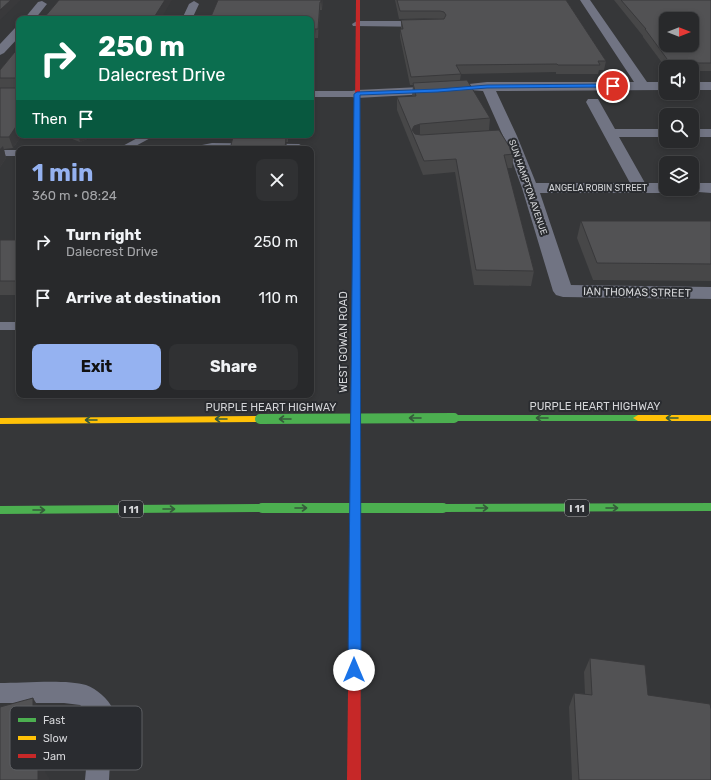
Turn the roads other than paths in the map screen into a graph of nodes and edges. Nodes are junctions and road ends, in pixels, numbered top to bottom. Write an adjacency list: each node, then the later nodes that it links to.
1 (358, 0): 7 (main road, WEST GOWAN ROAD)
2 (585, 0): 12 (street)
3 (42, 4): 5 (street)
4 (194, 4): 6 (street)
5 (32, 16)
6 (188, 16)
7 (357, 24): 8 (street); 17 (main road, WEST GOWAN ROAD)
8 (439, 24)
9 (16, 33): 10 (street)
10 (0, 51)
11 (487, 86): 12 (street); 17 (street); 27 (street, SUN HAMPTON AVENUE)
12 (644, 86): 13 (street)
13 (659, 86)
14 (699, 86): 15 (street)
15 (711, 86)
16 (314, 94): 17 (lane)
17 (357, 94): 44 (main road, WEST GOWAN ROAD)
18 (593, 102): 19 (street)
19 (610, 133): 20 (street); 28 (street)
20 (659, 133)
21 (699, 133): 22 (street)
22 (711, 133)
23 (144, 138): 24 (lane)
24 (128, 146)
25 (0, 153): 26 (lane)
26 (16, 153)
27 (530, 188): 28 (street, ANGELA ROBIN STREET); 32 (street, SUN HAMPTON AVENUE)
28 (640, 188): 29 (street, ANGELA ROBIN STREET)
29 (659, 188)
30 (699, 188): 31 (street)
31 (711, 188)
32 (563, 291): 33 (street, IAN THOMAS STREET)
33 (711, 293)
34 (0, 326): 35 (lane)
35 (16, 326)
36 (711, 418): 37 (main road, PURPLE HEART HIGHWAY, one-way to 37, bridge)
37 (0, 421)
38 (711, 507): 39 (main road, I 11, one-way to 38, bridge)
39 (0, 510)
40 (0, 693): 41 (lane)
41 (98, 706)
42 (98, 770): 43 (lane)
43 (97, 780)
44 (354, 780)

